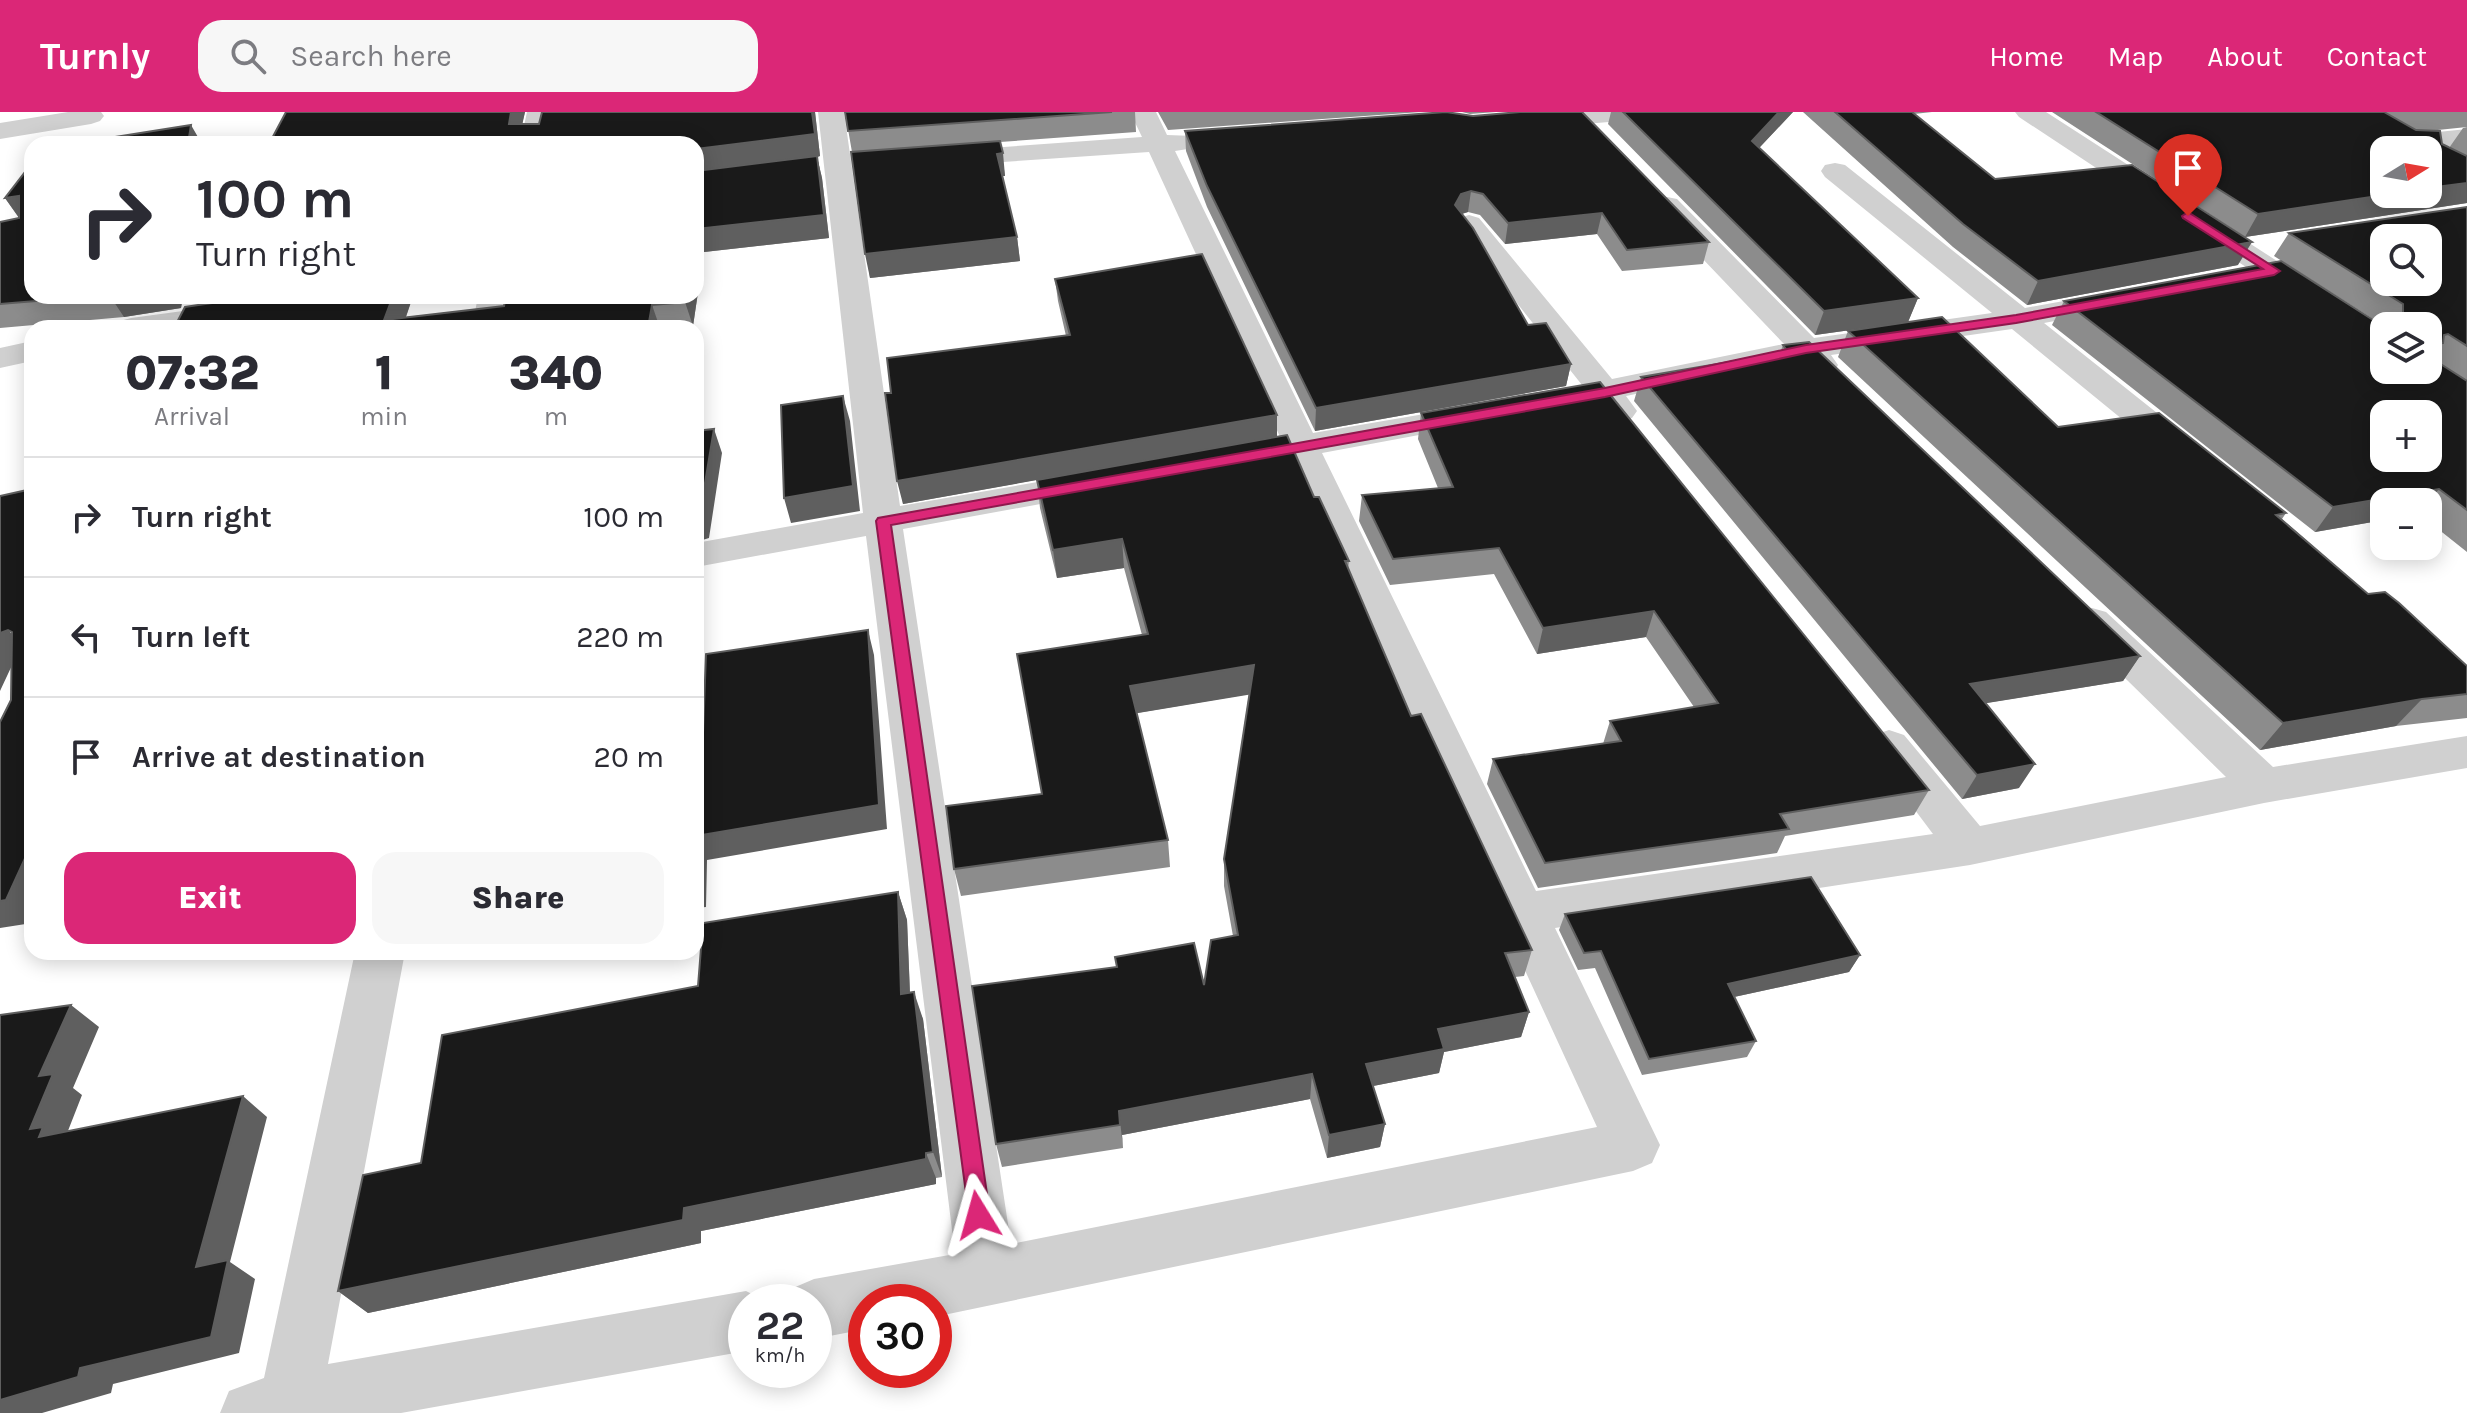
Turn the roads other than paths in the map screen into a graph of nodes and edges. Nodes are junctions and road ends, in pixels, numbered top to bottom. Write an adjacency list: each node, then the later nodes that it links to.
1 (540, 112): 11 (street)
2 (831, 112): 38 (street)
3 (1632, 112): 5 (street)
4 (2028, 112): 27 (street)
5 (1580, 114): 7 (street); 16 (street)
6 (91, 116): 10 (street)
7 (1498, 123)
8 (2382, 127): 12 (street)
9 (1150, 128): 14 (street); 17 (street); 34 (street)
10 (0, 131)
11 (535, 136)
12 (2398, 136)
13 (2467, 137): 15 (street)
14 (1205, 140)
15 (2442, 143)
16 (1614, 150)
17 (914, 160)
18 (2442, 161): 19 (street)
19 (2454, 168)
20 (1835, 171): 25 (street)
21 (1646, 183): 28 (street)
22 (1469, 224): 32 (street)
23 (2153, 293): 25 (street)
24 (267, 309): 26 (street)
25 (2016, 319): 28 (street); 36 (street)
26 (188, 320)
27 (2370, 332)
28 (1806, 349): 31 (street); 32 (street)
29 (24, 353): 30 (street)
30 (0, 358)
31 (1840, 382)
32 (1605, 392): 33 (street); 34 (street)
33 (1644, 442)
34 (1303, 446): 35 (street); 45 (street)
35 (1210, 463)
36 (2211, 474)
37 (1132, 477): 38 (street)
38 (883, 521): 39 (street); 47 (street)
39 (704, 554)
40 (2069, 600): 43 (street)
41 (1871, 724): 44 (street)
42 (2467, 752): 43 (street)
43 (2264, 786): 44 (street)
44 (1970, 847): 45 (street)
45 (1523, 913): 47 (street)
46 (378, 960): 50 (street)
47 (987, 1278): 48 (street)
48 (832, 1306)
49 (728, 1324): 50 (street)
50 (270, 1407)

